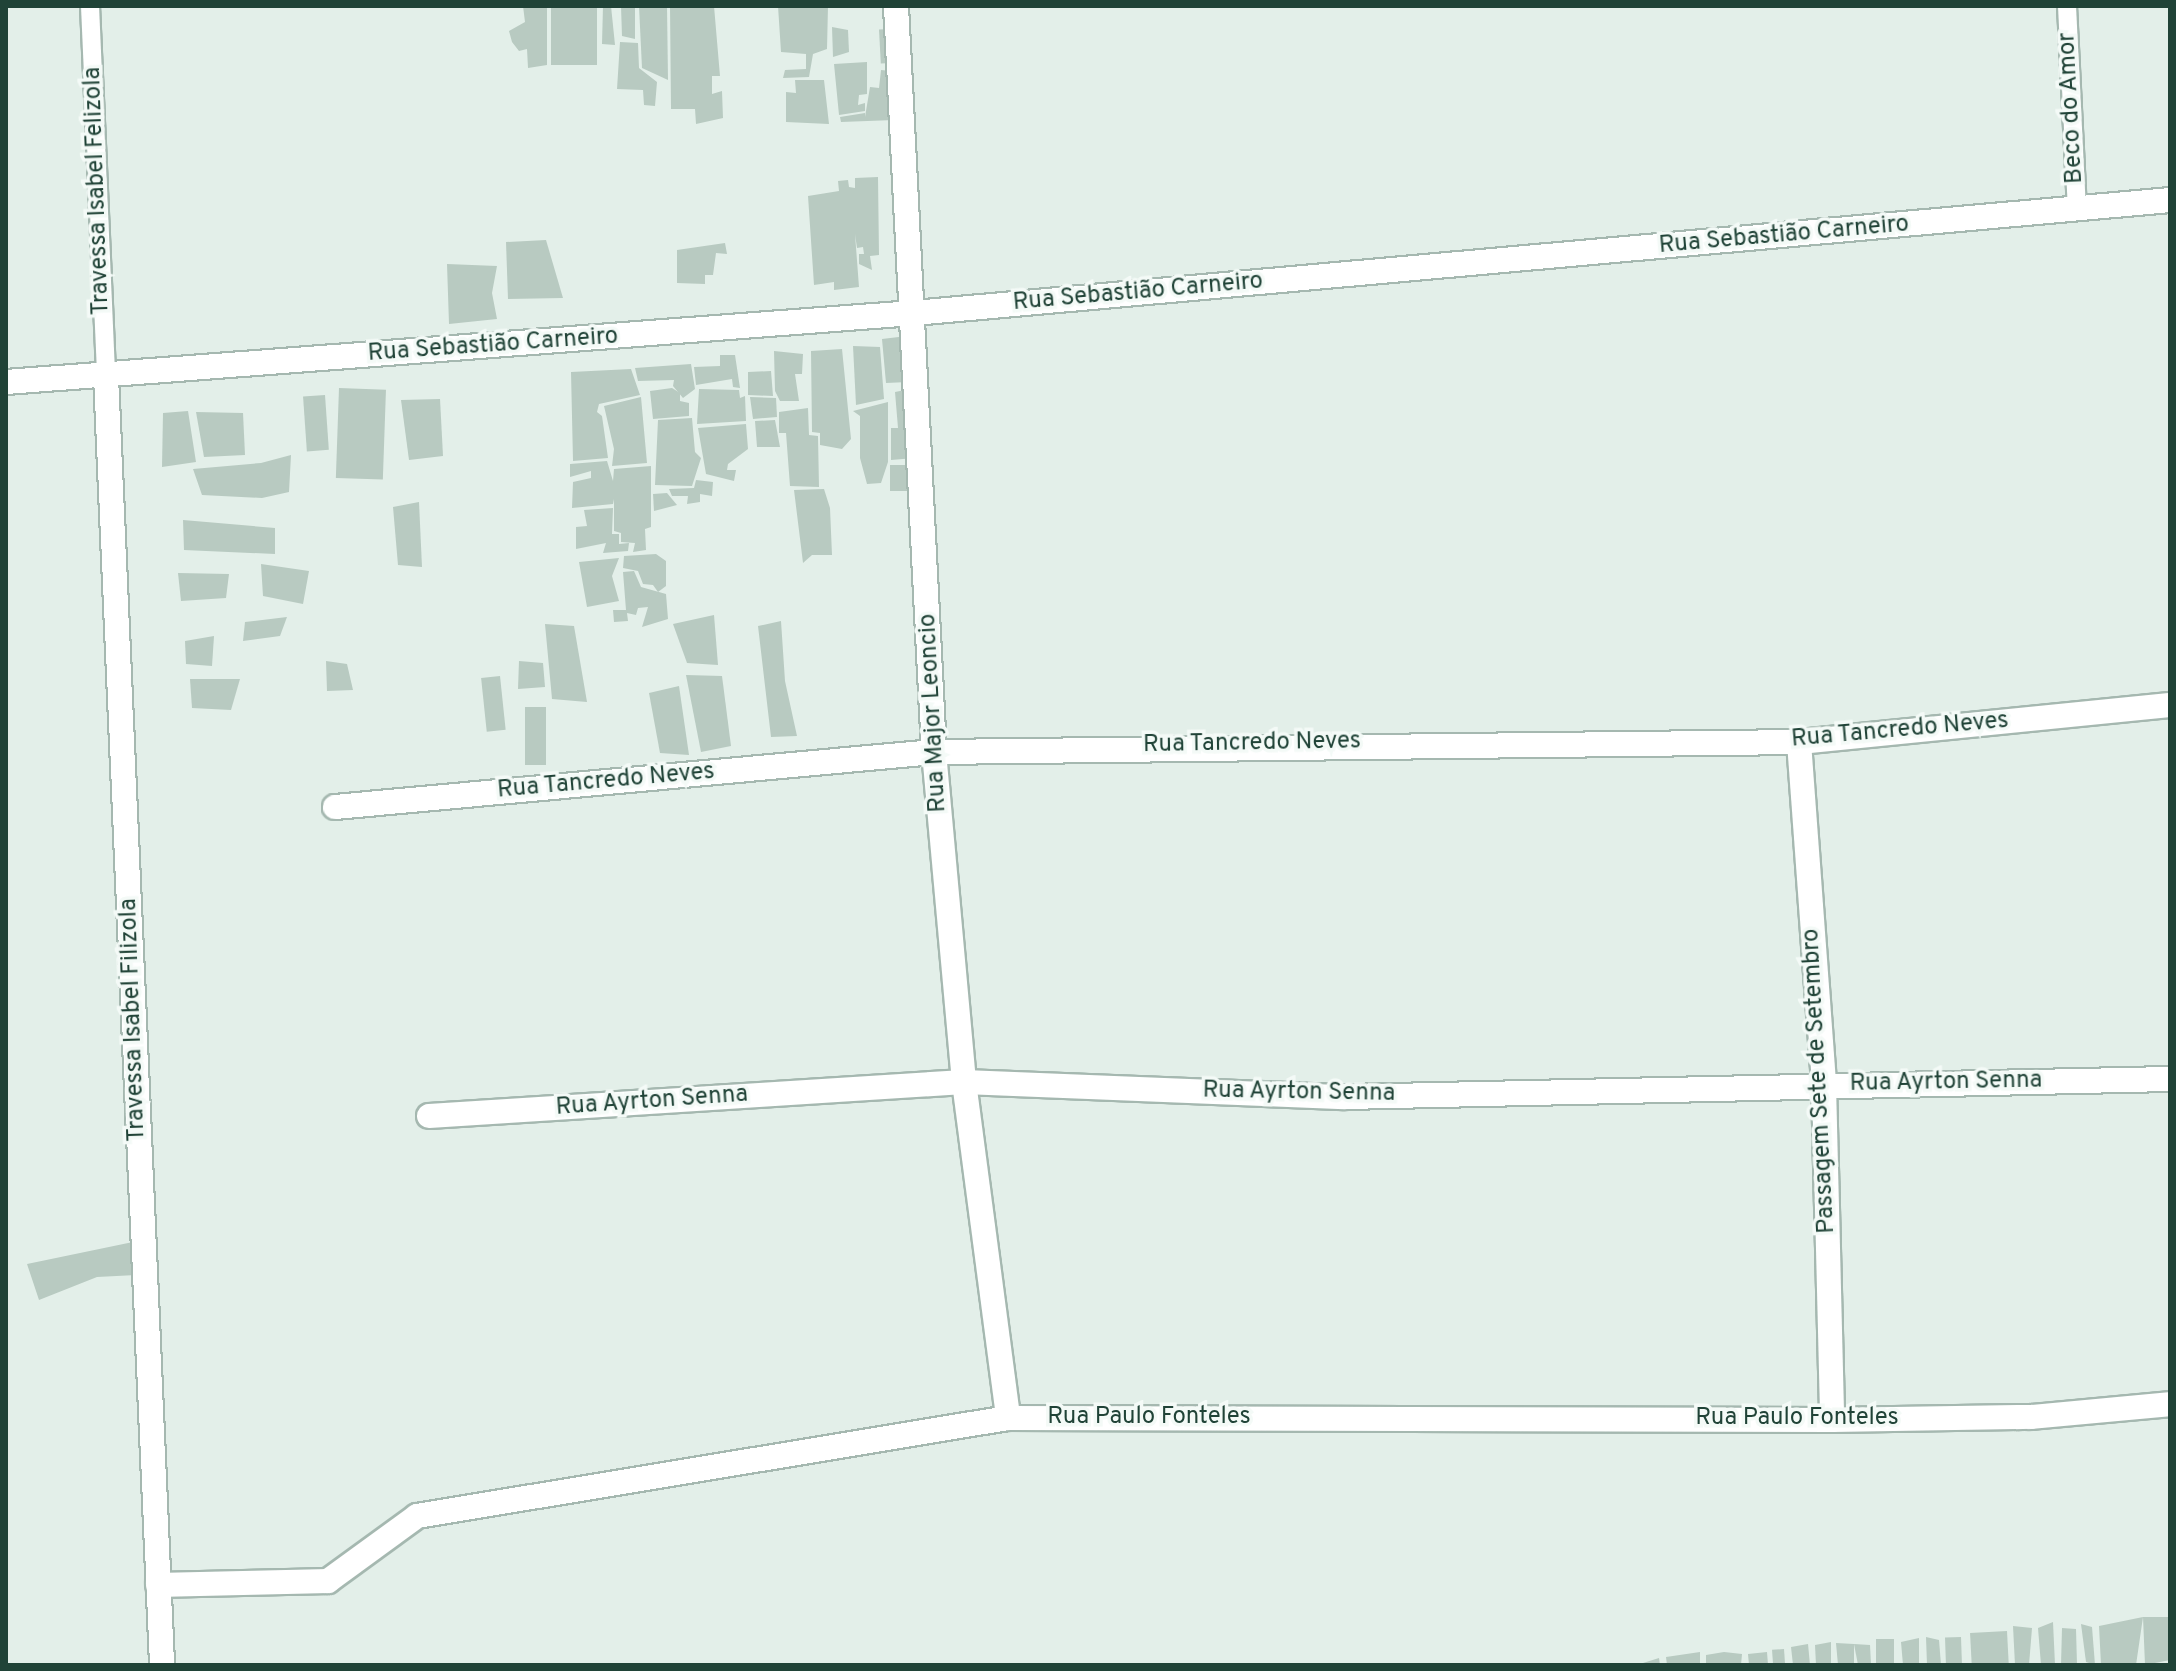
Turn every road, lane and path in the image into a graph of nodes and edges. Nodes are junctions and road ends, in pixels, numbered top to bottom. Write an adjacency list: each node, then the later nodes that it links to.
1 (90, 6): 7 (lane, Travessa Isabel Felizola)
2 (896, 6): 6 (street, Rua Major Leoncio)
3 (2067, 6): 5 (lane, Beco do Amor)
4 (2170, 200): 5 (street, Rua Sebastião Carneiro)
5 (2077, 209): 6 (street, Rua Sebastião Carneiro)
6 (914, 313): 7 (street, Rua Sebastião Carneiro); 11 (street, Rua Major Leoncio)
7 (106, 376): 8 (street, Rua Sebastião Carneiro); 20 (street, Travessa Isabel Filizola)
8 (6, 382)
9 (2170, 705): 10 (street, Rua Tancredo Neves)
10 (1799, 742): 11 (street, Rua Tancredo Neves); 15 (street, Passagem Sete de Setembro)
11 (934, 752): 12 (street, Rua Tancredo Neves); 14 (street, Rua Major Leoncio)
12 (335, 807)
13 (2170, 1079): 15 (street, Rua Ayrton Senna)
14 (964, 1082): 15 (street, Rua Ayrton Senna); 16 (street, Rua Ayrton Senna); 18 (street, Rua Major Leoncio)
15 (1824, 1085): 19 (street, Passagem Sete de Setembro)
16 (429, 1116)
17 (2170, 1404): 19 (street, Rua Paulo Fonteles)
18 (1008, 1418): 19 (street, Rua Paulo Fonteles); 20 (street, Rua Paulo Fonteles)
19 (1832, 1420)
20 (158, 1585): 21 (street, Travessa Isabel Filizola)
21 (162, 1665)

